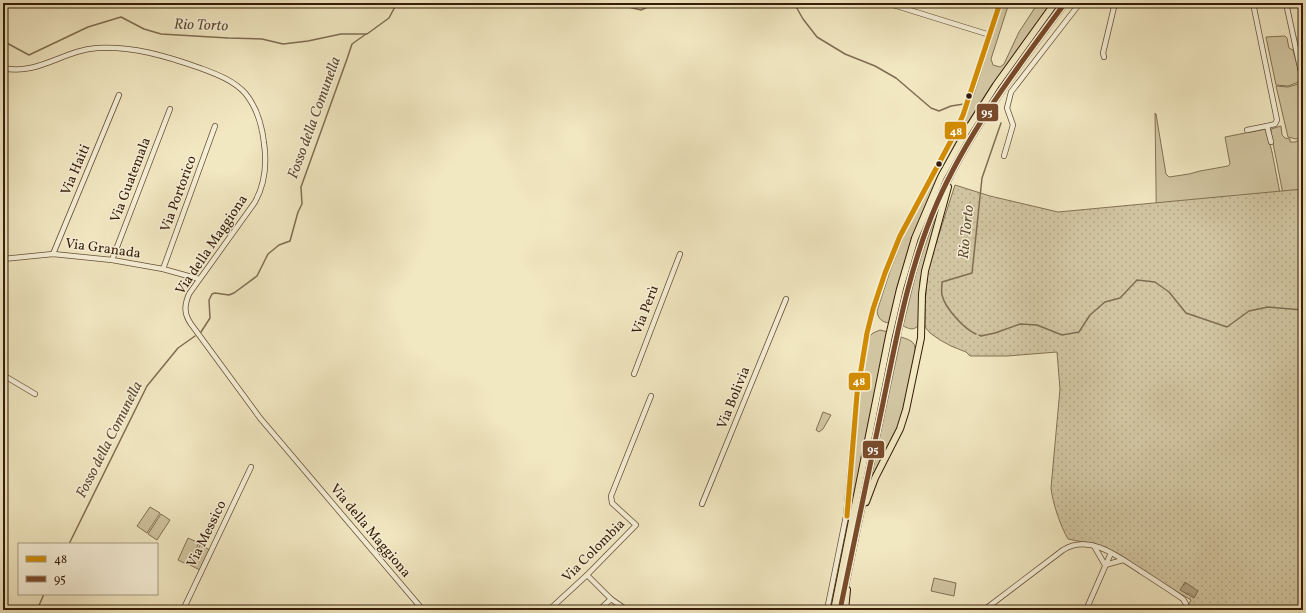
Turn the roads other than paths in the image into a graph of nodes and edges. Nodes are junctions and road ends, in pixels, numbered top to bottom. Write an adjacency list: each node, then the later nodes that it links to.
1 (887, 3): 9 (street)
2 (1000, 3): 9 (street)
3 (1055, 3): 28 (highway)
4 (1065, 3): 20 (highway)
5 (1080, 3): 19 (street)
6 (1115, 3): 10 (street)
7 (1253, 3): 16 (street)
8 (1286, 3): 12 (street)
9 (990, 35): 48 (street)
10 (1104, 57)
11 (3, 68): 26 (street, Via della Maggiona)
12 (1303, 81)
13 (119, 95): 21 (street, Via Haiti)
14 (170, 109): 24 (street, Via Guatemala)
15 (215, 126): 25 (street, Via Portorico)
16 (1267, 126): 17 (street); 18 (street)
17 (1247, 130)
18 (1271, 142)
19 (1004, 156)
20 (952, 173): 28 (highway); 35 (highway)
21 (53, 254): 23 (street, Via Granada); 24 (street, Via Granada)
22 (680, 254): 29 (street, Via Perù)
23 (3, 259)
24 (112, 260): 25 (street, Via Granada)
25 (163, 269): 26 (street, Via Granada)
26 (199, 279): 44 (street, Via della Maggiona)
27 (786, 299): 34 (street, Via Bolivia)
28 (893, 337): 35 (highway); 49 (highway)
29 (634, 374)
30 (3, 375): 31 (street)
31 (35, 394)
32 (651, 396): 41 (street, Via Colombia)
33 (251, 467): 43 (street, Via Messico)
34 (702, 504)
35 (857, 529): 40 (highway)
36 (1094, 546): 37 (street); 39 (street); 52 (street)
37 (1111, 553): 38 (street); 39 (street)
38 (1123, 560): 39 (street); 54 (street)
39 (1105, 565): 53 (street)
40 (848, 570): 50 (highway); 51 (highway)
41 (587, 575): 42 (street); 45 (street, Via Colombia)
42 (611, 599): 46 (street); 47 (street)
43 (183, 610)
44 (423, 610)
45 (549, 610)
46 (599, 610)
47 (627, 610)
48 (826, 610)
49 (834, 610)
50 (840, 610)
51 (845, 610)
52 (984, 610)
53 (1086, 610)
54 (1185, 610)

